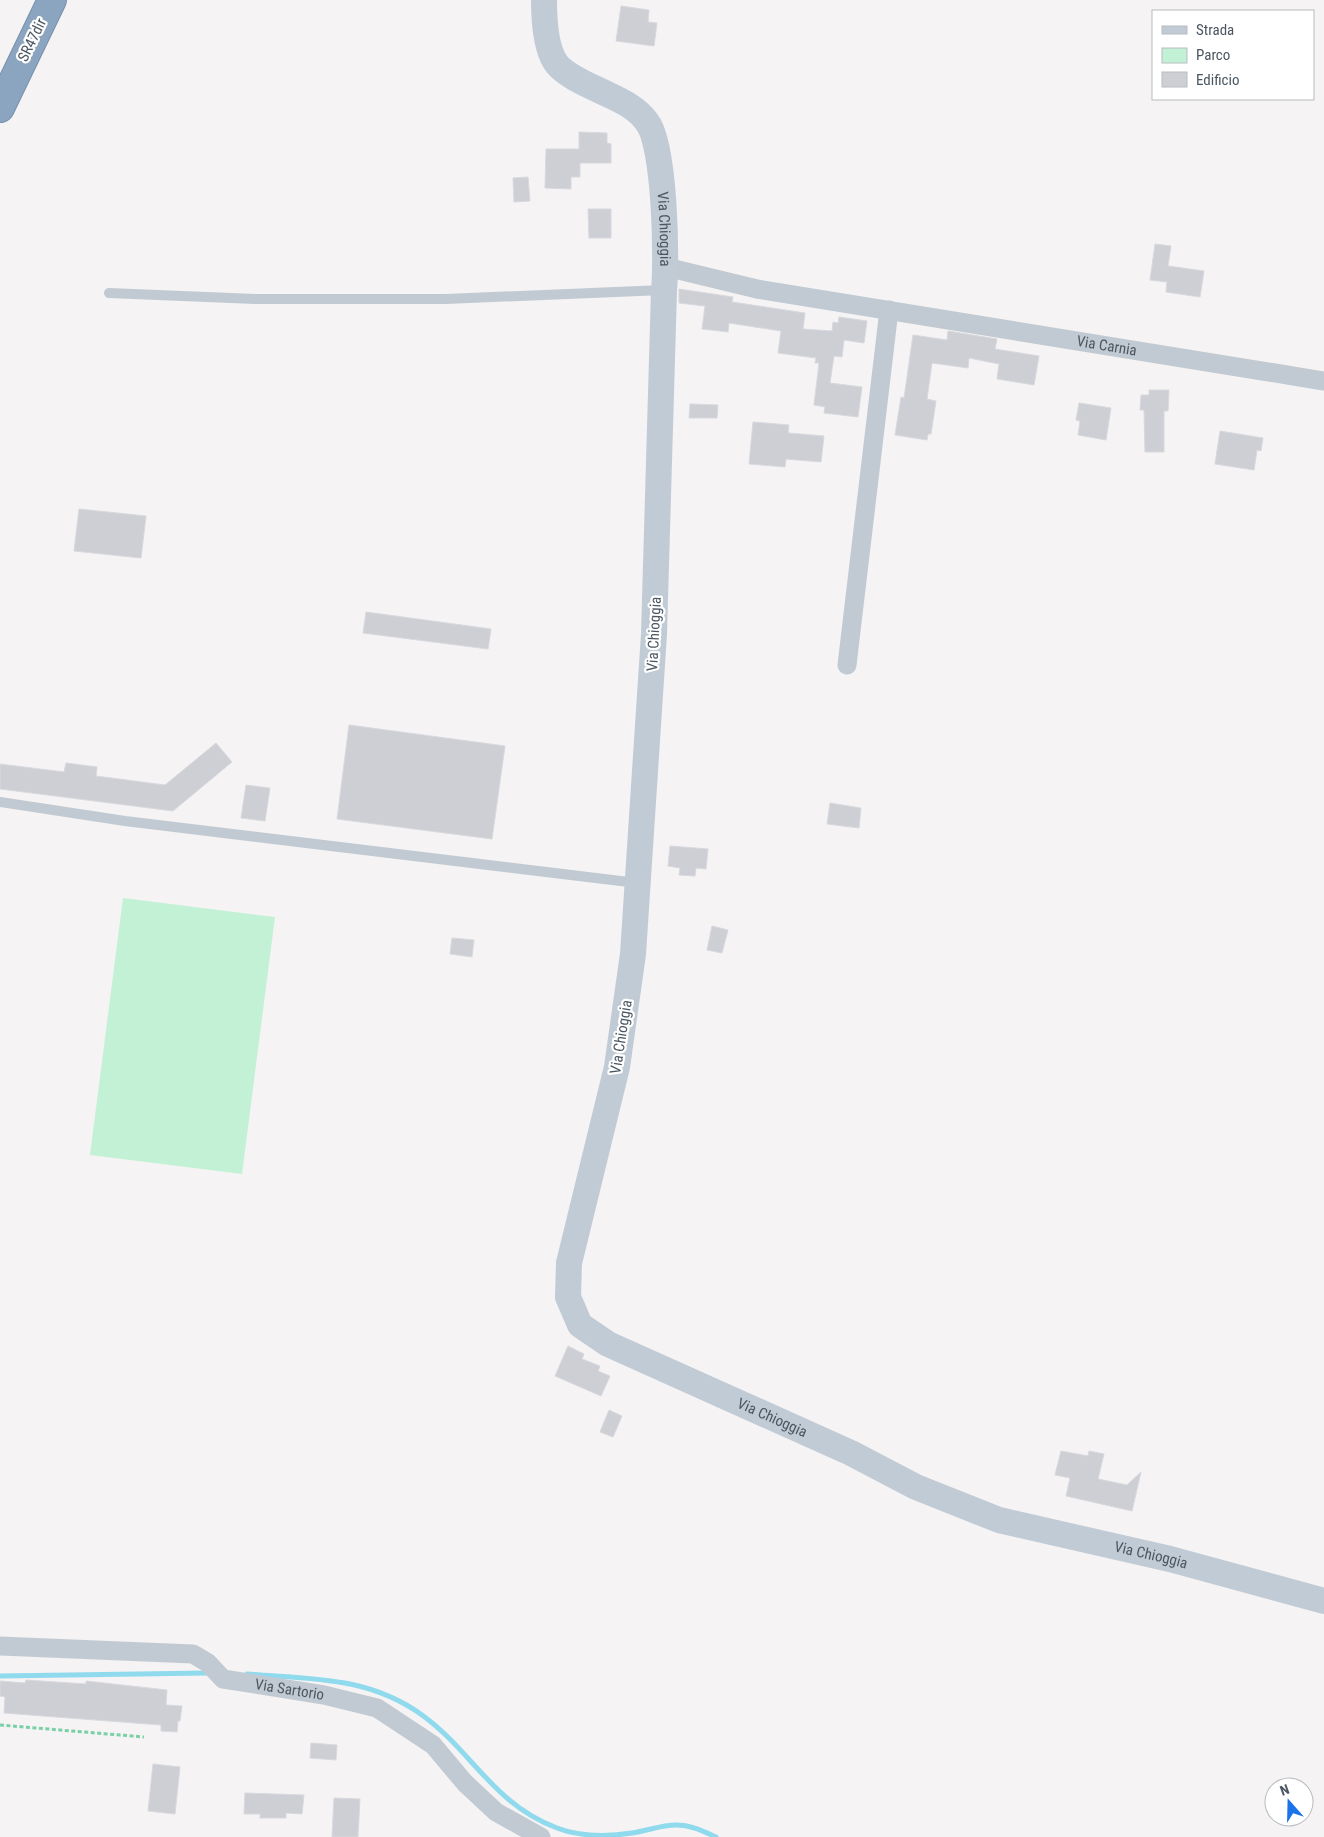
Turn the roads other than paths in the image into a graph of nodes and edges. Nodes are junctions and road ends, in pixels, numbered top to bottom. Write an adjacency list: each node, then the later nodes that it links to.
1 (52, 0): 3 (highway, SR47dir / SR47dir)
2 (544, 0): 4 (street, Via Chioggia)
3 (0, 108)
4 (665, 278): 5 (lane); 6 (street, Via Carnia); 10 (street, Via Chioggia)
5 (109, 293)
6 (888, 310): 7 (street, Via Carnia); 8 (street)
7 (1324, 381)
8 (847, 665)
9 (0, 802): 10 (lane)
10 (638, 883): 11 (street, Via Chioggia)
11 (1324, 1601)
12 (0, 1646): 13 (street, Via Sartorio)
13 (541, 1837)

